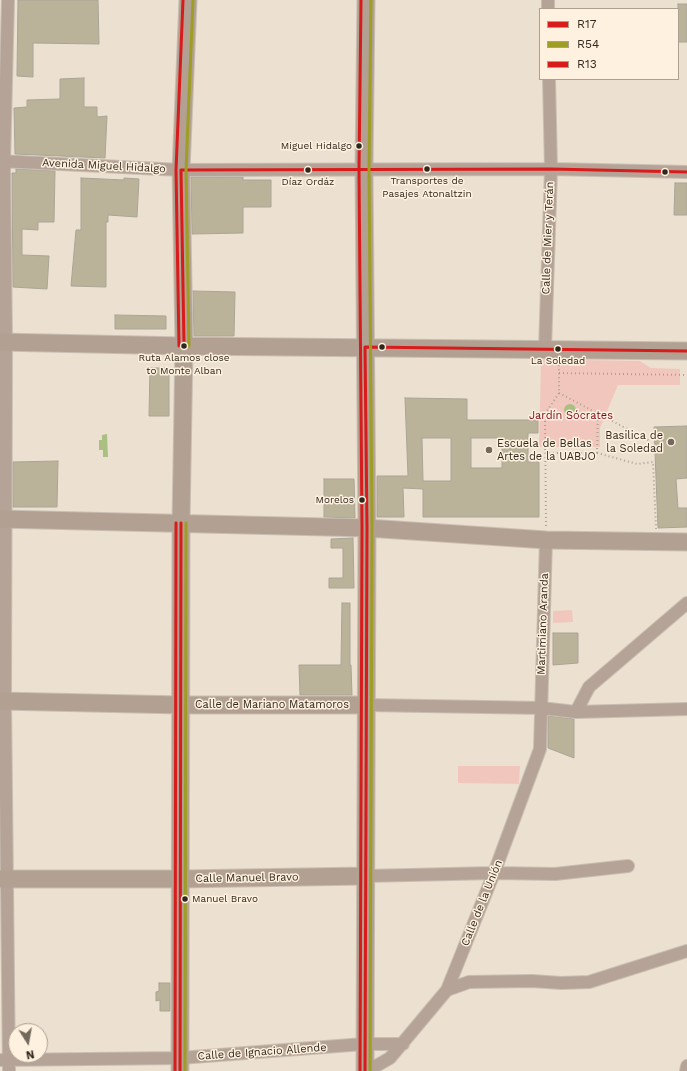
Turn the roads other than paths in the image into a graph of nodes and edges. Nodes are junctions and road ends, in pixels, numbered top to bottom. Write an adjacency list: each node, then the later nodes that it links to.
1 (8, 0): 5 (street)
2 (188, 0): 7 (street)
3 (366, 0): 8 (street)
4 (549, 80): 6 (street, Calle de Mier y Terán)
5 (2, 162): 7 (street, Avenida Miguel Hidalgo); 10 (street)
6 (551, 169): 8 (street, Avenida Miguel Hidalgo); 9 (street, Avenida Miguel Hidalgo); 13 (street, Calle de Mier y Terán)
7 (181, 170): 8 (street, Avenida Miguel Hidalgo); 11 (street)
8 (364, 170): 12 (street)
9 (687, 172)
10 (4, 341): 11 (street); 15 (street)
11 (184, 346): 12 (street); 16 (street)
12 (365, 347): 13 (street); 17 (street)
13 (552, 349): 14 (street)
14 (687, 351)
15 (3, 520): 16 (street); 22 (street)
16 (181, 524): 17 (street); 23 (street)
17 (367, 528): 18 (street); 24 (street)
18 (546, 532): 19 (street); 25 (street, Martimiano Aranda)
19 (687, 542)
20 (686, 604): 21 (street); 27 (street)
21 (687, 618)
22 (3, 701): 23 (street, Calle de Mariano Matamoros); 31 (street)
23 (182, 705): 24 (street, Calle de Mariano Matamoros); 32 (street)
24 (366, 705): 25 (street, Calle de Mariano Matamoros); 30 (street)
25 (540, 708): 27 (street, Calle de Mariano Matamoros); 29 (street, Calle de la Unión)
26 (687, 709): 27 (street, Calle de Mariano Matamoros)
27 (576, 712)
28 (628, 866): 29 (street, Calle Manuel Bravo)
29 (494, 873): 30 (street, Calle Manuel Bravo); 34 (street, Calle de la Unión)
30 (366, 876): 32 (street, Calle Manuel Bravo); 35 (street)
31 (4, 879): 32 (street, Calle Manuel Bravo); 37 (street)
32 (180, 879): 38 (street)
33 (687, 951): 34 (street)
34 (447, 990): 36 (street, Calle de la Unión)
35 (364, 1044): 36 (street, Calle de Ignacio Allende); 38 (street, Calle de Ignacio Allende); 40 (street)
36 (403, 1044): 41 (street, Calle de la Unión)
37 (6, 1064): 38 (street, Calle de Ignacio Allende)
38 (180, 1064)
39 (687, 1066): 42 (street)
40 (364, 1071)
41 (372, 1071)
42 (686, 1071)

